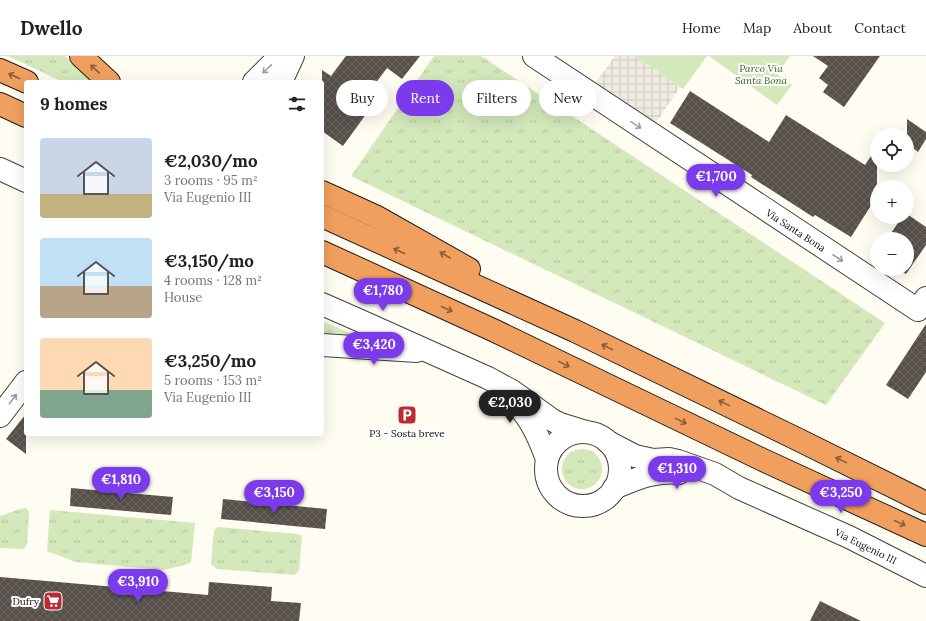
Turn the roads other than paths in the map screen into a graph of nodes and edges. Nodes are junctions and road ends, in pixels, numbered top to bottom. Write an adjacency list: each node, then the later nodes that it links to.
1 (81, 56): 6 (highway, one-way to 1)
2 (280, 56): 7 (street, one-way to 7)
3 (293, 56): 8 (street)
4 (534, 56): 17 (street, Via Santa Bona, one-way to 17)
5 (0, 70): 9 (highway, one-way to 5)
6 (107, 80)
7 (256, 80)
8 (282, 80)
9 (24, 81)
10 (0, 104): 11 (highway)
11 (24, 115)
12 (0, 168): 13 (street)
13 (24, 180)
14 (324, 193): 19 (highway, one-way to 14)
15 (324, 217): 19 (highway, one-way to 15)
16 (324, 253): 31 (highway, one-way to 31)
17 (922, 304)
18 (324, 305): 21 (street)
19 (575, 331): 30 (highway, one-way to 19)
20 (324, 345): 21 (street)
21 (429, 352): 22 (street)
22 (488, 378): 25 (street); 27 (street)
23 (24, 385): 24 (street, one-way to 23)
24 (0, 416)
25 (586, 432): 26 (street); 27 (street)
26 (608, 442): 28 (street); 29 (street, Via Eugenio III)
27 (547, 459): 28 (street)
28 (614, 488): 29 (street, Via Eugenio III)
29 (739, 488): 32 (street, Via Eugenio III)
30 (926, 503)
31 (926, 535)
32 (926, 576)

